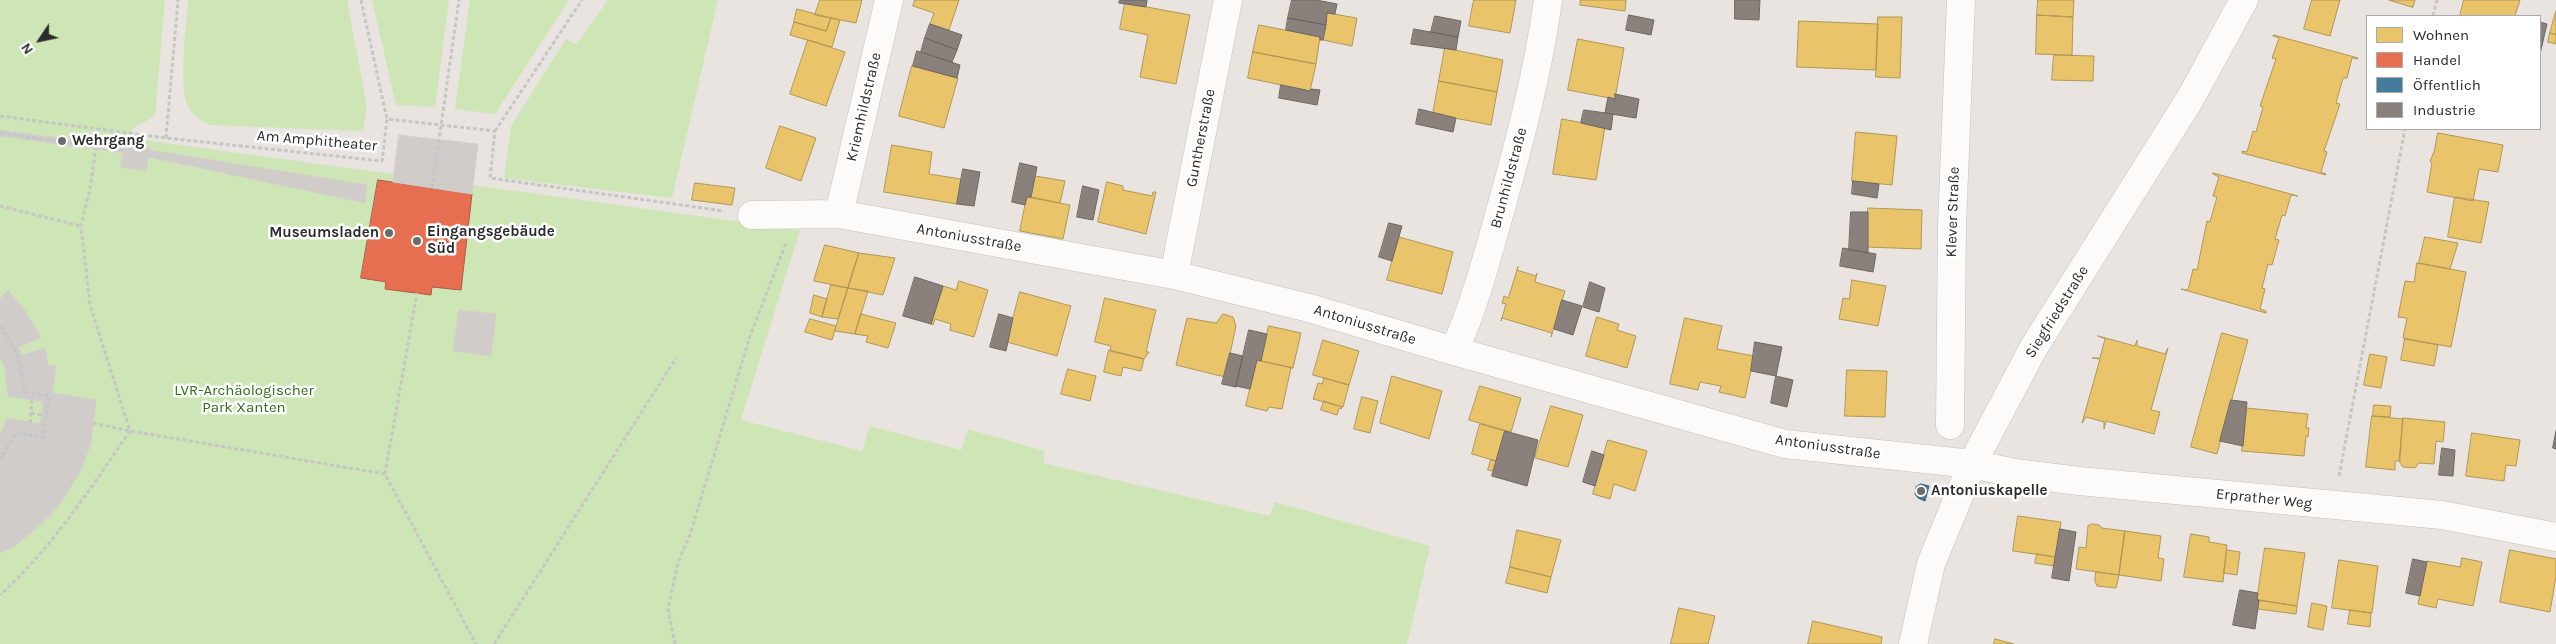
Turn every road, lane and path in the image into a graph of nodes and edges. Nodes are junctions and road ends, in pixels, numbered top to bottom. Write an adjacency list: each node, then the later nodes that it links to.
1 (178, 0): 18 (path)
2 (361, 0): 13 (path)
3 (459, 0): 14 (path)
4 (582, 0): 15 (path)
5 (889, 0): 22 (street, Kriemhildstraße)
6 (1228, 0): 25 (street, Guntherstraße)
7 (1548, 0): 28 (street, Brunhildstraße)
8 (1961, 0): 35 (street, Klever Straße)
9 (2244, 0): 38 (street, Siegfriedstraße)
10 (2437, 0): 11 (path)
11 (2433, 15)
12 (0, 116): 18 (path, Am Amphitheater)
13 (387, 119): 14 (path, Am Amphitheater); 18 (path, Am Amphitheater)
14 (442, 125): 15 (path, Am Amphitheater); 19 (path)
15 (496, 130): 23 (path)
16 (2405, 130): 40 (path)
17 (0, 133): 24 (path)
18 (166, 138)
19 (432, 188)
20 (0, 206): 24 (path)
21 (796, 214): 22 (street, Antoniusstraße); 23 (street, Antoniusstraße); 45 (path)
22 (840, 214): 25 (street, Antoniusstraße)
23 (752, 215)
24 (81, 226): 36 (path)
25 (1174, 275): 28 (street, Antoniusstraße)
26 (417, 293): 39 (path)
27 (0, 326): 37 (path)
28 (1454, 351): 38 (street, Antoniusstraße)
29 (676, 358): 44 (path)
30 (32, 400): 31 (path)
31 (31, 413): 32 (path); 33 (path)
32 (41, 415)
33 (30, 423)
34 (93, 423): 36 (path)
35 (1950, 425)
36 (130, 431): 39 (path); 42 (path)
37 (0, 460)
38 (1972, 464): 40 (street, Erprather Weg); 46 (street, Siegfriedstraße)
39 (384, 474): 43 (path)
40 (2334, 506): 41 (street, Erprather Weg)
41 (2556, 537)
42 (0, 595)
43 (476, 644)
44 (494, 644)
45 (675, 644)
46 (1913, 644)

